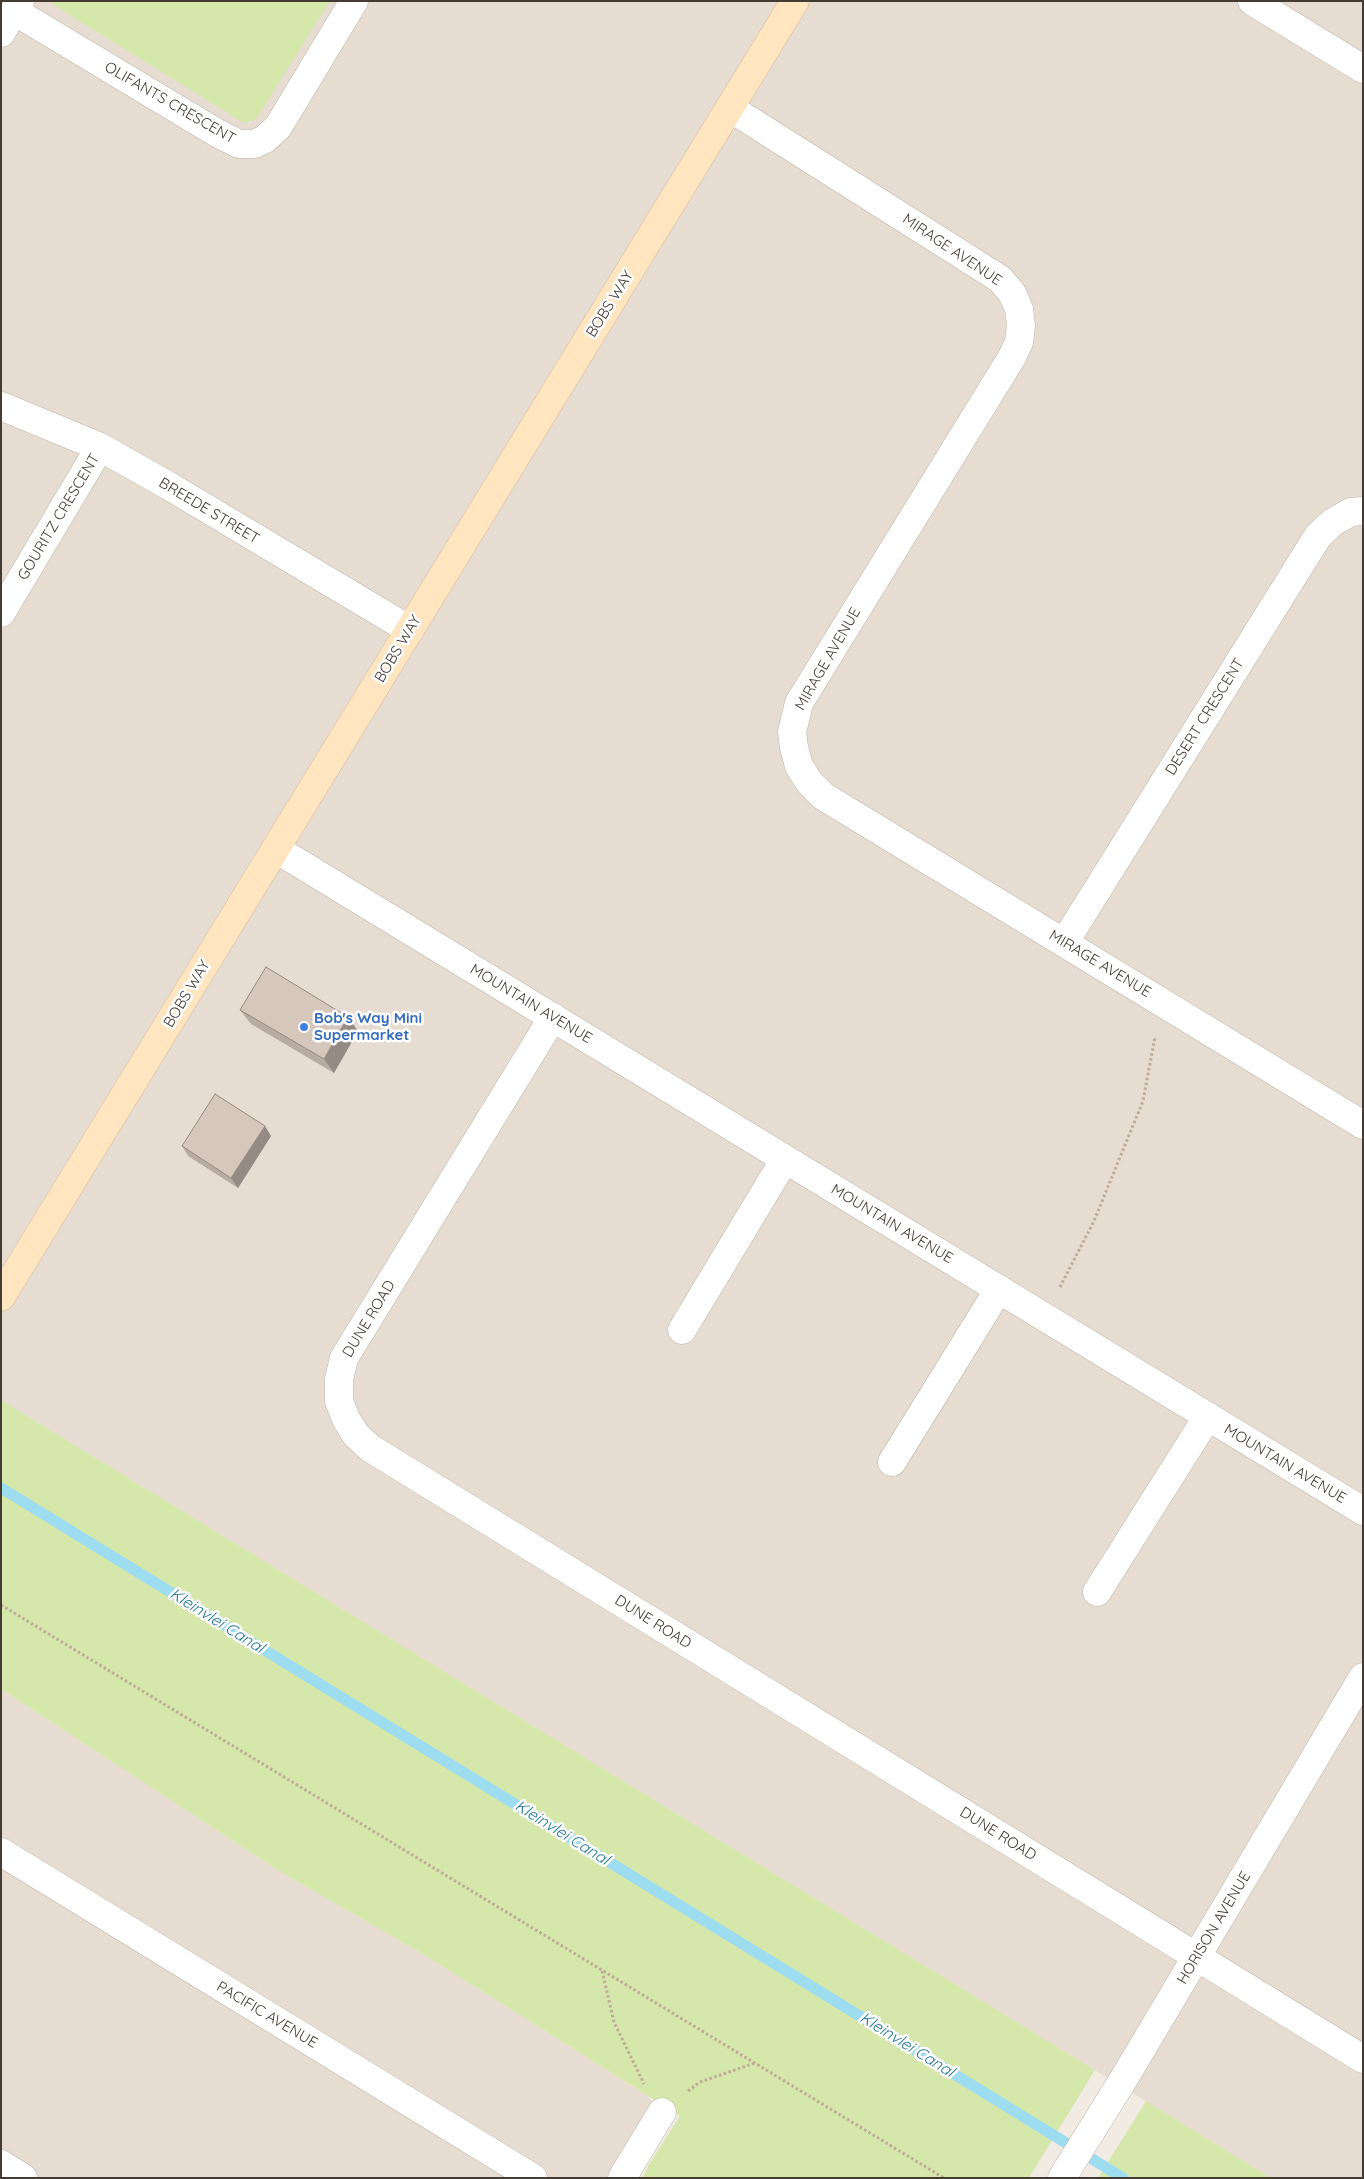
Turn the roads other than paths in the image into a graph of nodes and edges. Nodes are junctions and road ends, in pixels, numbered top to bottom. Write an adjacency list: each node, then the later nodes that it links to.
1 (354, 1): 4 (street, OLIFANTS CRESCENT)
2 (796, 1): 6 (street, BOBS WAY)
3 (1252, 1): 5 (street)
4 (12, 15)
5 (1363, 69)
6 (730, 108): 11 (street, BOBS WAY); 13 (street, MIRAGE AVENUE)
7 (1, 406): 8 (street, BREEDE STREET)
8 (100, 447): 10 (street, GOURITZ CRESCENT); 11 (street, BREEDE STREET)
9 (1363, 511): 13 (street, DESERT CRESCENT)
10 (1, 613)
11 (410, 630): 12 (street, BOBS WAY)
12 (276, 848): 14 (street, MOUNTAIN AVENUE); 18 (street, BOBS WAY)
13 (1064, 943): 15 (street, MIRAGE AVENUE)
14 (552, 1017): 16 (street, MOUNTAIN AVENUE); 26 (street, DUNE ROAD)
15 (1362, 1123)
16 (785, 1159): 17 (street, MOUNTAIN AVENUE); 19 (street)
17 (999, 1289): 20 (street, MOUNTAIN AVENUE); 21 (street)
18 (1, 1297)
19 (682, 1330)
20 (1208, 1416): 22 (street, MOUNTAIN AVENUE); 23 (street, MOUNTAIN AVENUE)
21 (892, 1462)
22 (1363, 1511)
23 (1097, 1592)
24 (1363, 1677): 26 (street, HORISON AVENUE)
25 (1, 1852): 31 (street, PACIFIC AVENUE)
26 (1197, 1957): 27 (street, DUNE ROAD); 33 (street, HORISON AVENUE)
27 (1363, 2059)
28 (662, 2112): 32 (street)
29 (1, 2164): 30 (street)
30 (23, 2178)
31 (533, 2178)
32 (622, 2178)
33 (1062, 2178)

